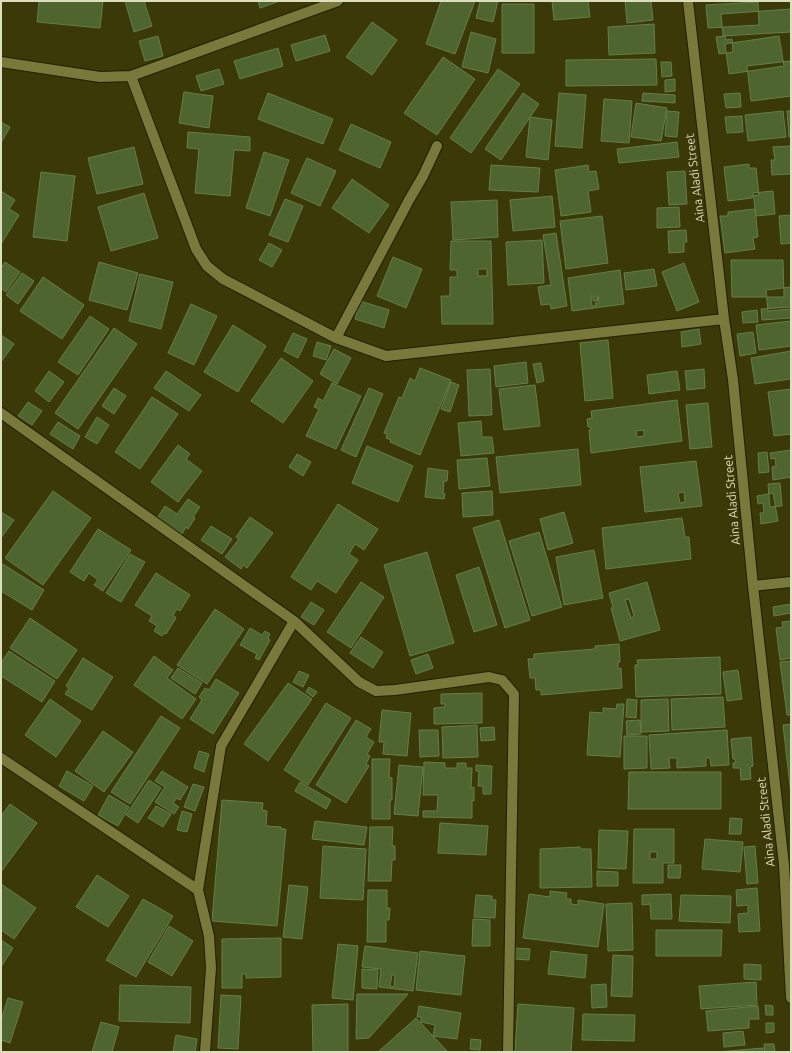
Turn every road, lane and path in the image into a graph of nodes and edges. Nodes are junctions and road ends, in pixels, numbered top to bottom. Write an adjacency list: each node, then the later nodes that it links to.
1 (338, 1): 4 (street)
2 (688, 1): 6 (street, Aina Aladi Street)
3 (1, 62): 4 (street)
4 (131, 76): 7 (street)
5 (437, 146): 7 (street)
6 (724, 319): 7 (street); 10 (street, Aina Aladi Street)
7 (336, 338)
8 (1, 413): 11 (street)
9 (791, 582): 10 (street)
10 (753, 586): 13 (street, Aina Aladi Street)
11 (294, 621): 14 (street); 17 (street)
12 (1, 758): 14 (street)
13 (787, 865): 15 (street, Aina Aladi Street)
14 (198, 890): 16 (street)
15 (791, 998)
16 (205, 1052)
17 (508, 1052)

